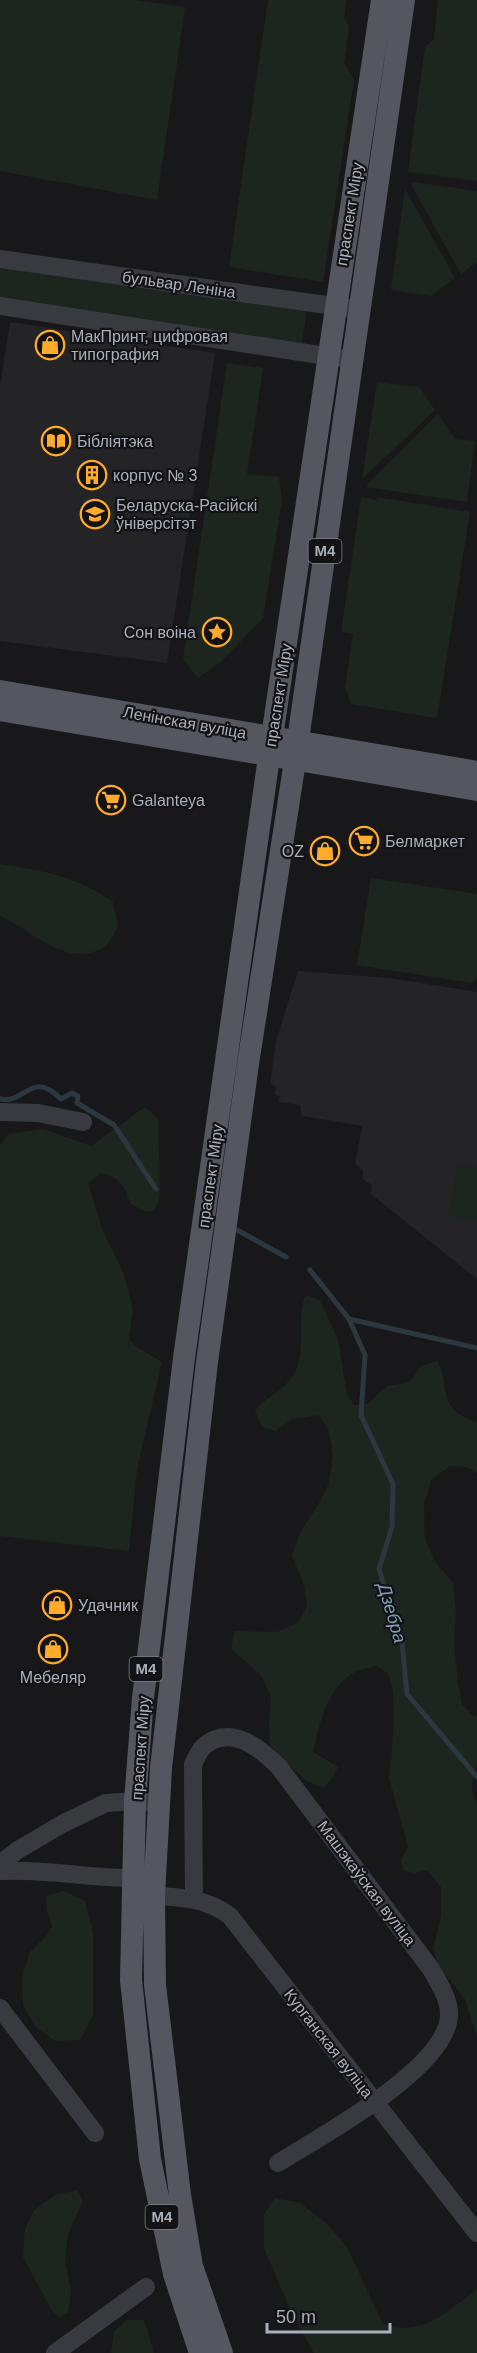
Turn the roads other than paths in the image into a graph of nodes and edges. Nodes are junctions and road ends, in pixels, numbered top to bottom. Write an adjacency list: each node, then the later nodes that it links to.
1 (382, 0): 5 (main road, праспект Міру / М4)
2 (404, 0): 6 (main road, праспект Міру / М4)
3 (0, 259): 5 (street, бульвар Леніна)
4 (0, 306): 7 (street)
5 (336, 306): 6 (street, бульвар Леніна); 7 (main road, праспект Міру / М4)
6 (359, 309): 8 (main road, праспект Міру / М4)
7 (329, 356): 8 (street); 11 (main road, праспект Міру / М4)
8 (352, 360): 12 (main road, праспект Міру / М4)
9 (0, 691): 11 (main road, Ленінская вуліца)
10 (0, 710): 11 (main road, Ленінская вуліца)
11 (270, 747): 12 (main road, Ленінская вуліца); 15 (main road, праспект Міру / М4)
12 (296, 751): 13 (main road, Ленінская вуліца); 14 (main road, Ленінская вуліца); 15 (main road, праспект Міру / М4)
13 (477, 772)
14 (477, 790)
15 (237, 1062): 18 (main road, праспект Міру / М4); 19 (main road, праспект Міру / М4)
16 (0, 1112): 17 (street)
17 (83, 1122)
18 (135, 1801): 19 (street); 20 (street); 24 (main road, праспект Міру / М4)
19 (159, 1803): 25 (main road, праспект Міру / М4)
20 (18, 1850): 21 (street); 22 (street)
21 (0, 1864)
22 (25, 1870): 23 (street, Курганская вуліца); 24 (street, Курганская вуліца)
23 (0, 1871)
24 (133, 1879): 25 (street, Курганская вуліца); 34 (main road, праспект Міру / М4)
25 (155, 1887): 26 (street, Курганская вуліца); 35 (main road, праспект Міру / М4)
26 (194, 1900): 28 (street, Курганская вуліца); 28 (street, Машэкаўская вуліца)
27 (0, 2008): 29 (street)
28 (376, 2102): 30 (street, Машэкаўская вуліца); 31 (street, Курганская вуліца)
29 (95, 2133)
30 (278, 2163)
31 (477, 2233)
32 (146, 2287): 33 (street)
33 (55, 2353)
34 (200, 2353)
35 (222, 2353)

